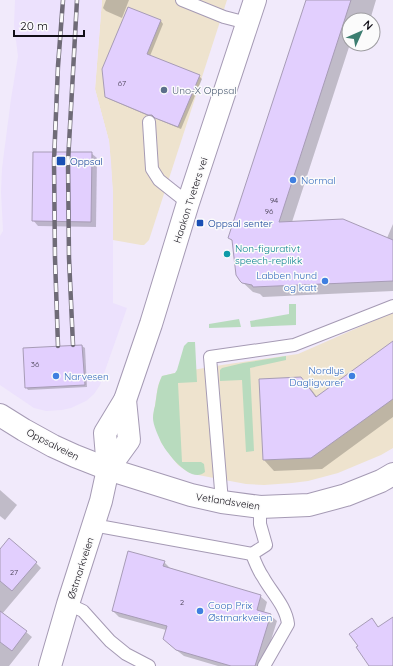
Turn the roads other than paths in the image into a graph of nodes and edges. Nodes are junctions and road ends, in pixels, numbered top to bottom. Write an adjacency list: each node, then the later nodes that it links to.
1 (182, 0): 3 (lane)
2 (255, 0): 3 (street, Haakon Tveters vei)
3 (247, 23): 5 (street, Haakon Tveters vei)
4 (149, 122): 5 (lane)
5 (188, 203): 8 (street, Haakon Tveters vei)
6 (393, 306): 10 (lane)
7 (0, 415): 8 (street, Oppsalveien)
8 (108, 469): 10 (street, Vetlandsveien); 12 (street, Østmarkveien)
9 (393, 474): 11 (street, Vetlandsveien)
10 (222, 502): 11 (street, Vetlandsveien)
11 (260, 507): 13 (lane)
12 (93, 526): 13 (lane); 14 (street, Østmarkveien)
13 (252, 554): 17 (lane)
14 (68, 604): 15 (street, Østmarkveien); 16 (lane)
15 (50, 666)
16 (149, 666)
17 (264, 666)

